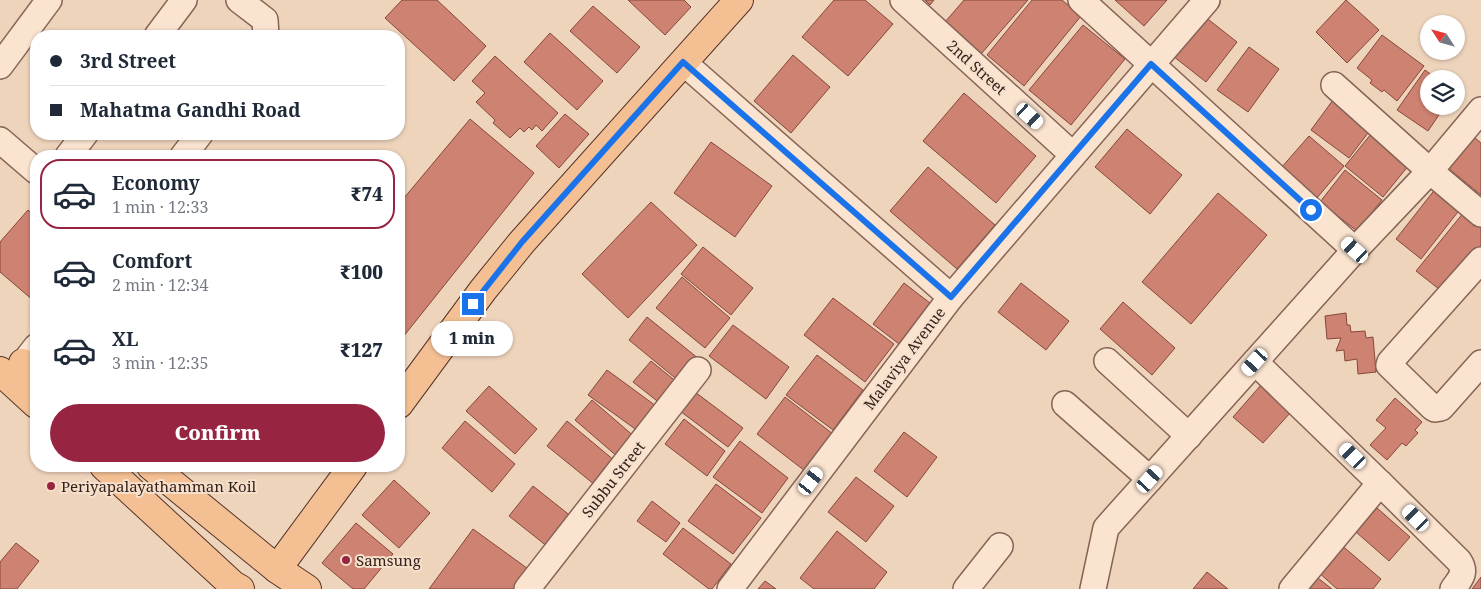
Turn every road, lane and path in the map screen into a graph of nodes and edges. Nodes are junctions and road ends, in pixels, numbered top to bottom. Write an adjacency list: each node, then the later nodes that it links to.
1 (49, 0): 12 (street)
2 (184, 0): 8 (street)
3 (239, 0): 9 (street)
4 (903, 0): 20 (street, 2nd Street)
5 (1081, 0): 11 (street)
6 (1207, 0): 11 (street, Malaviya Avenue)
7 (733, 2): 10 (main road)
8 (162, 30)
9 (266, 30)
10 (683, 62): 26 (street); 33 (main road)
11 (1151, 64): 20 (street, Malaviya Avenue); 24 (street)
12 (0, 66)
13 (1334, 84): 22 (street)
14 (1481, 110): 22 (street)
15 (0, 140): 21 (street)
16 (80, 140): 18 (street)
17 (195, 140): 19 (street)
18 (73, 150)
19 (188, 150)
20 (1073, 155): 26 (street, Malaviya Avenue)
21 (30, 166)
22 (1430, 170): 23 (street); 24 (street)
23 (1481, 214)
24 (1355, 250): 28 (street)
25 (1481, 260): 29 (street)
26 (951, 297): 47 (street, Malaviya Avenue)
27 (1107, 360): 35 (street)
28 (1255, 362): 35 (street); 40 (street)
29 (1481, 362)
30 (21, 367): 32 (main road)
31 (698, 370): 46 (street, Subbu Street)
32 (30, 389)
33 (405, 396)
34 (1065, 404): 39 (street)
35 (1189, 436): 39 (street)
36 (110, 472): 44 (main road)
37 (158, 472): 42 (main road)
38 (348, 472): 42 (main road)
39 (1150, 479): 49 (street)
40 (1380, 483): 43 (street); 50 (street)
41 (1000, 546): 48 (street)
42 (267, 560): 45 (main road)
43 (1458, 578)
44 (234, 588)
45 (307, 589)
46 (527, 589)
47 (730, 589)
48 (966, 589)
49 (1093, 589)
50 (1292, 589)

